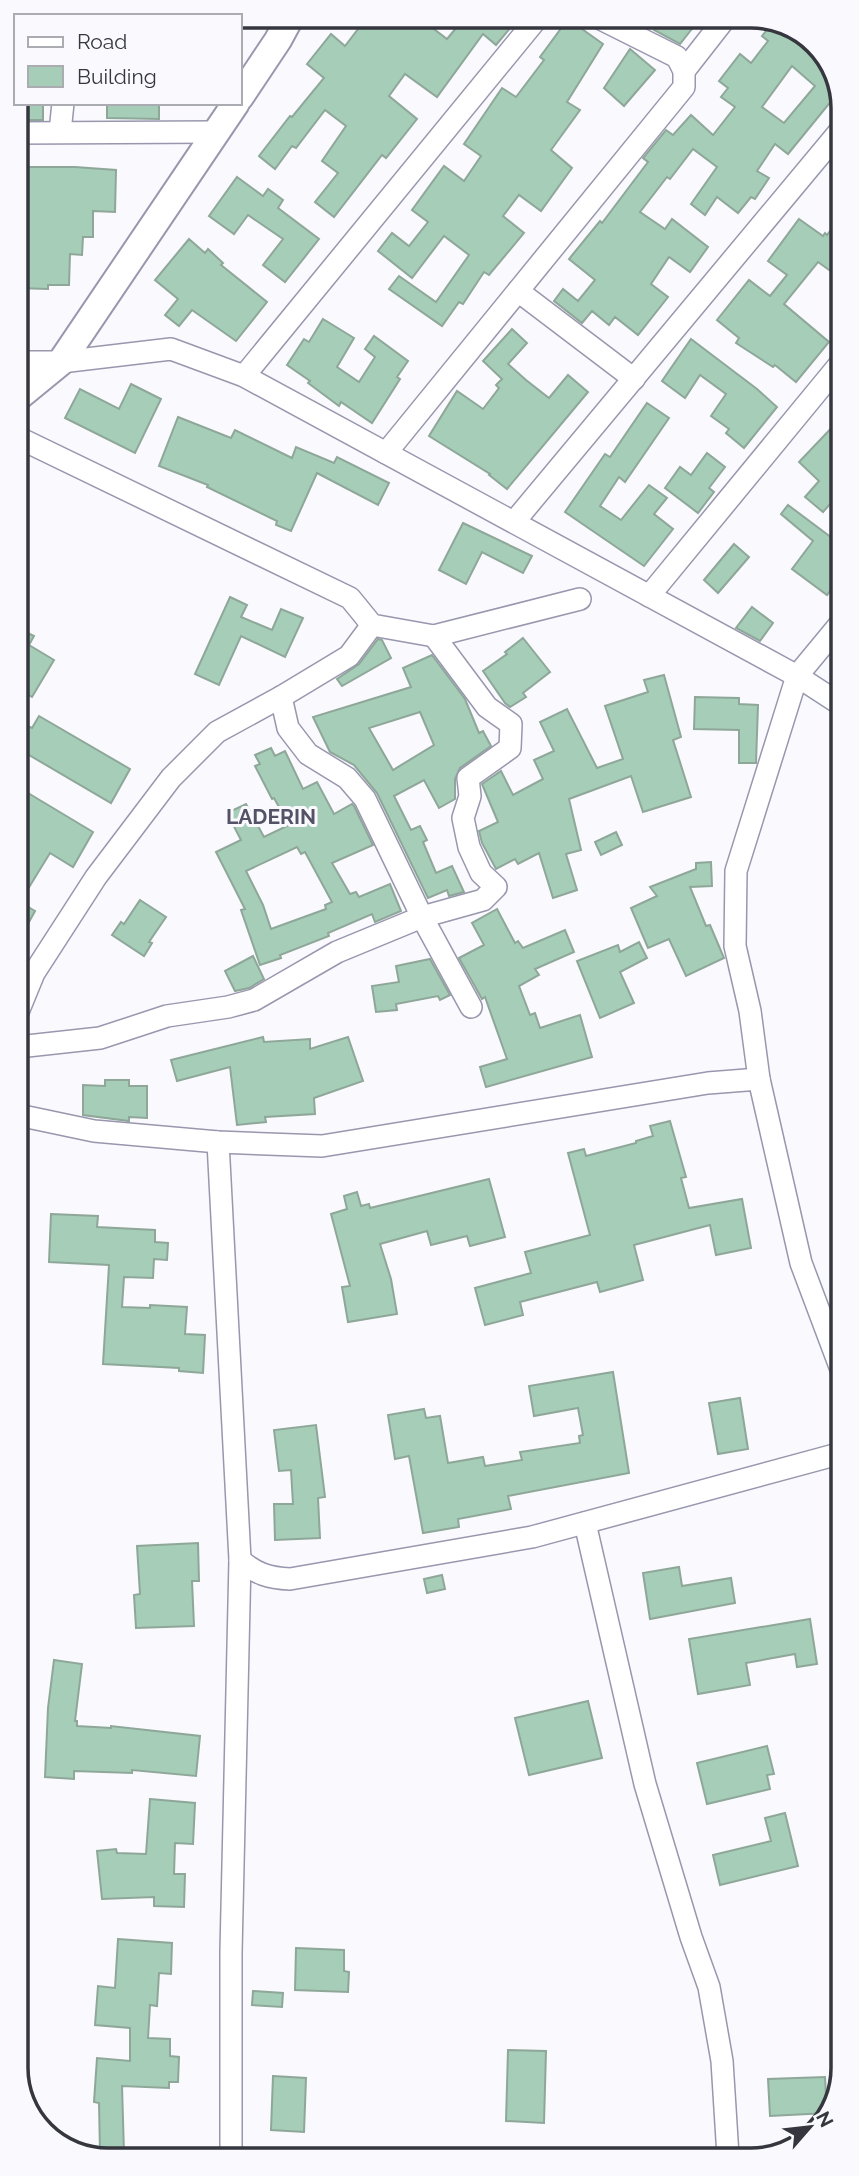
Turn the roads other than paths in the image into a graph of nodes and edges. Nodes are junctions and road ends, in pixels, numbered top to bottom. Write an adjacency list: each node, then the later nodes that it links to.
1 (284, 28): 6 (street)
2 (529, 28): 17 (street)
3 (619, 28): 5 (street)
4 (718, 28): 5 (street)
5 (684, 71): 13 (street)
6 (242, 94)
7 (63, 105): 9 (street)
8 (235, 105): 10 (street)
9 (60, 132): 10 (street); 11 (street)
10 (216, 132): 15 (street)
11 (28, 133)
12 (831, 142): 18 (street)
13 (518, 291): 18 (street); 21 (street)
14 (28, 362): 15 (street)
15 (61, 362): 17 (street); 19 (street)
16 (831, 375): 23 (street)
17 (244, 376): 21 (street)
18 (634, 379): 22 (street)
19 (28, 389)
20 (28, 442): 25 (street)
21 (386, 453): 22 (street)
22 (514, 522): 23 (street)
23 (649, 596): 28 (street)
24 (580, 599): 27 (street)
25 (372, 625): 27 (street); 29 (street)
26 (831, 635): 28 (street)
27 (434, 636): 31 (street)
28 (797, 676): 30 (street); 35 (street)
29 (281, 698): 31 (street); 32 (street)
30 (831, 698)
31 (422, 917): 33 (street); 34 (street)
32 (28, 988)
33 (471, 1007)
34 (28, 1046)
35 (759, 1079): 37 (street); 38 (street)
36 (28, 1117): 37 (street)
37 (218, 1142): 41 (street)
38 (831, 1343)
39 (831, 1456): 40 (street)
40 (585, 1523): 41 (street); 43 (street)
41 (240, 1560): 42 (street)
42 (231, 2148)
43 (727, 2148)

